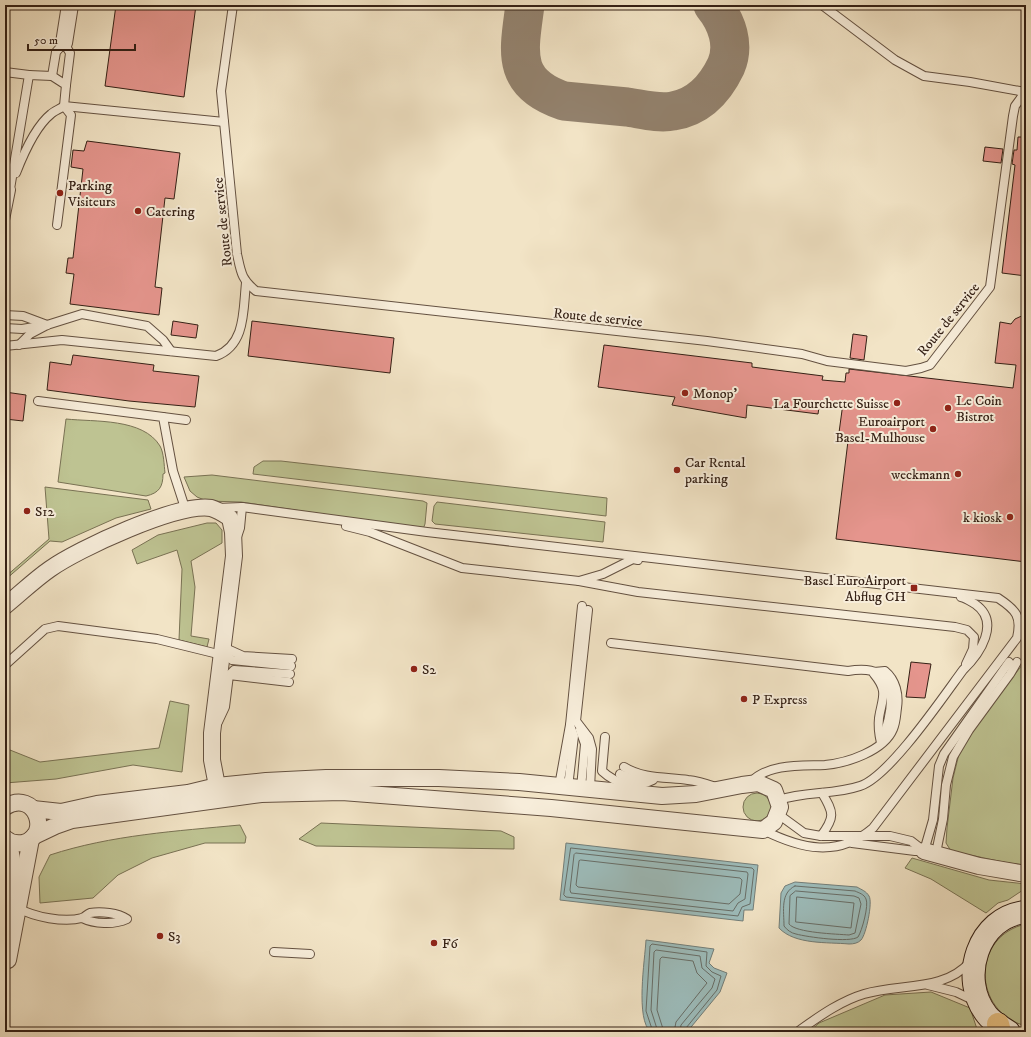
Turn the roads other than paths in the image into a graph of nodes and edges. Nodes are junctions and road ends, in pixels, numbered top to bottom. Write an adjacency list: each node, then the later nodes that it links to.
1 (70, 5): 4 (street)
2 (232, 5): 11 (lane, Route de service)
3 (822, 5): 9 (lane)
4 (64, 43): 7 (lane); 8 (lane)
5 (5, 72): 6 (lane)
6 (29, 75): 7 (lane); 12 (lane)
7 (52, 76): 8 (lane)
8 (66, 85): 10 (lane)
9 (1026, 91): 15 (lane, Route de service)
10 (64, 106): 11 (lane); 12 (lane); 14 (lane)
11 (224, 122): 15 (lane, Route de service)
12 (9, 195): 13 (lane)
13 (5, 220)
14 (58, 225)
15 (246, 283): 21 (lane)
16 (5, 315): 17 (lane)
17 (47, 325): 18 (lane); 19 (lane); 21 (lane)
18 (5, 328)
19 (18, 345): 20 (lane); 21 (lane)
20 (5, 346)
21 (171, 351)
22 (38, 401): 23 (lane)
23 (163, 417): 24 (lane); 27 (lane)
24 (186, 420)
25 (242, 507): 26 (lane); 28 (lane); 29 (lane)
26 (210, 508): 27 (street); 29 (street)
27 (186, 511): 31 (street)
28 (306, 516): 30 (lane); 54 (lane)
29 (234, 543): 34 (street)
30 (579, 581): 36 (lane); 36 (lane)
31 (5, 606)
32 (585, 608): 38 (lane)
33 (611, 643): 37 (lane)
34 (222, 651): 35 (lane); 39 (street); 39 (lane)
35 (5, 666)
36 (964, 670): 48 (lane)
37 (872, 672): 41 (lane); 41 (lane)
38 (573, 723): 45 (lane); 45 (lane)
39 (212, 733): 47 (street)
40 (605, 737): 43 (lane)
41 (881, 744): 44 (lane)
42 (681, 779): 43 (lane); 43 (lane); 46 (lane)
43 (652, 780)
44 (750, 784): 46 (street); 50 (street)
45 (574, 787): 46 (street); 47 (street)
46 (725, 789)
47 (216, 793): 51 (street); 52 (street); 55 (street)
48 (822, 793): 50 (lane); 53 (lane)
49 (7, 805): 51 (street)
50 (778, 807): 52 (street); 53 (lane)
51 (33, 809): 55 (street)
52 (763, 830): 57 (lane)
53 (821, 836): 54 (lane)
54 (864, 836): 57 (lane); 58 (lane)
55 (33, 837): 56 (street); 60 (street)
56 (6, 840): 60 (street)
57 (852, 843): 58 (lane)
58 (930, 852): 58 (lane); 59 (street)
59 (1026, 874)
60 (12, 911): 62 (lane); 66 (street)
61 (1026, 912): 64 (street)
62 (127, 919)
63 (274, 952): 65 (lane)
64 (976, 952): 67 (lane); 68 (street)
65 (310, 954)
66 (6, 965)
67 (927, 984): 68 (lane); 70 (lane)
68 (979, 1003): 69 (street)
69 (1002, 1029)
70 (797, 1032)

